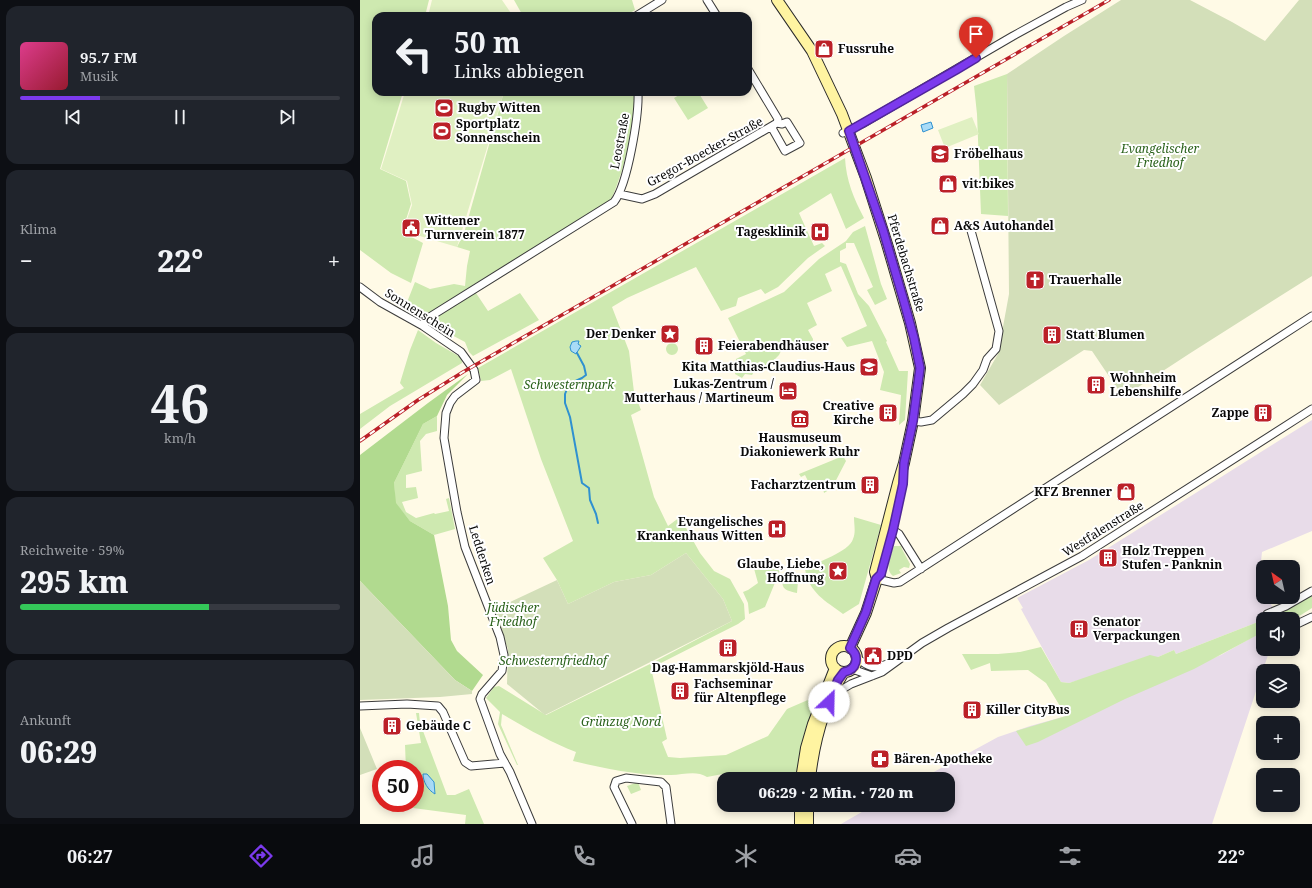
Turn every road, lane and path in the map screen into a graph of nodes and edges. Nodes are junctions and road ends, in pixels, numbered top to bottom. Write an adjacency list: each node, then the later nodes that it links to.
1 (662, 0): 8 (street)
2 (707, 0): 9 (street)
3 (769, 0): 12 (main road, Pferdebachstraße)
4 (777, 0): 12 (main road, Pferdebachstraße)
5 (1070, 0): 7 (street)
6 (1082, 0): 7 (street)
7 (1066, 7): 12 (street)
8 (642, 12)
9 (714, 12)
10 (752, 76): 13 (street, Gregor-Boecker-Straße)
11 (638, 96): 13 (street, Leostraße)
12 (846, 132): 20 (main road, Pferdebachstraße)
13 (619, 194): 17 (street)
14 (970, 227): 20 (street)
15 (360, 287): 17 (street, Sonnenschein)
16 (1311, 316): 23 (street)
17 (422, 326): 18 (street, Sonnenschein)
18 (467, 359): 36 (street, Ledderken)
19 (1312, 409): 31 (street, Westfalenstraße)
20 (913, 421): 21 (main road, Pferdebachstraße)
21 (904, 463): 22 (main road, Pferdebachstraße); 24 (main road, Pferdebachstraße)
22 (893, 530): 23 (street); 24 (main road, Pferdebachstraße)
23 (921, 569): 24 (street)
24 (876, 579): 29 (main road)
25 (1312, 591): 26 (street)
26 (1272, 612)
27 (1312, 616): 28 (street)
28 (1300, 622)
29 (850, 648): 30 (main road); 32 (main road)
30 (857, 658): 31 (street, Westfalenstraße); 32 (main road)
31 (900, 658): 33 (street, Westfalenstraße)
32 (844, 670): 33 (street); 34 (main road)
33 (872, 676): 34 (street, Westfalenstraße)
34 (826, 699): 37 (main road); 38 (main road)
35 (360, 706): 36 (street)
36 (505, 763): 41 (street, Ledderken)
37 (802, 772)
38 (811, 772)
39 (800, 812): 44 (main road)
40 (808, 812): 45 (main road)
41 (532, 824)
42 (632, 824): 43 (street)
43 (671, 824)
44 (800, 824)
45 (808, 824)

